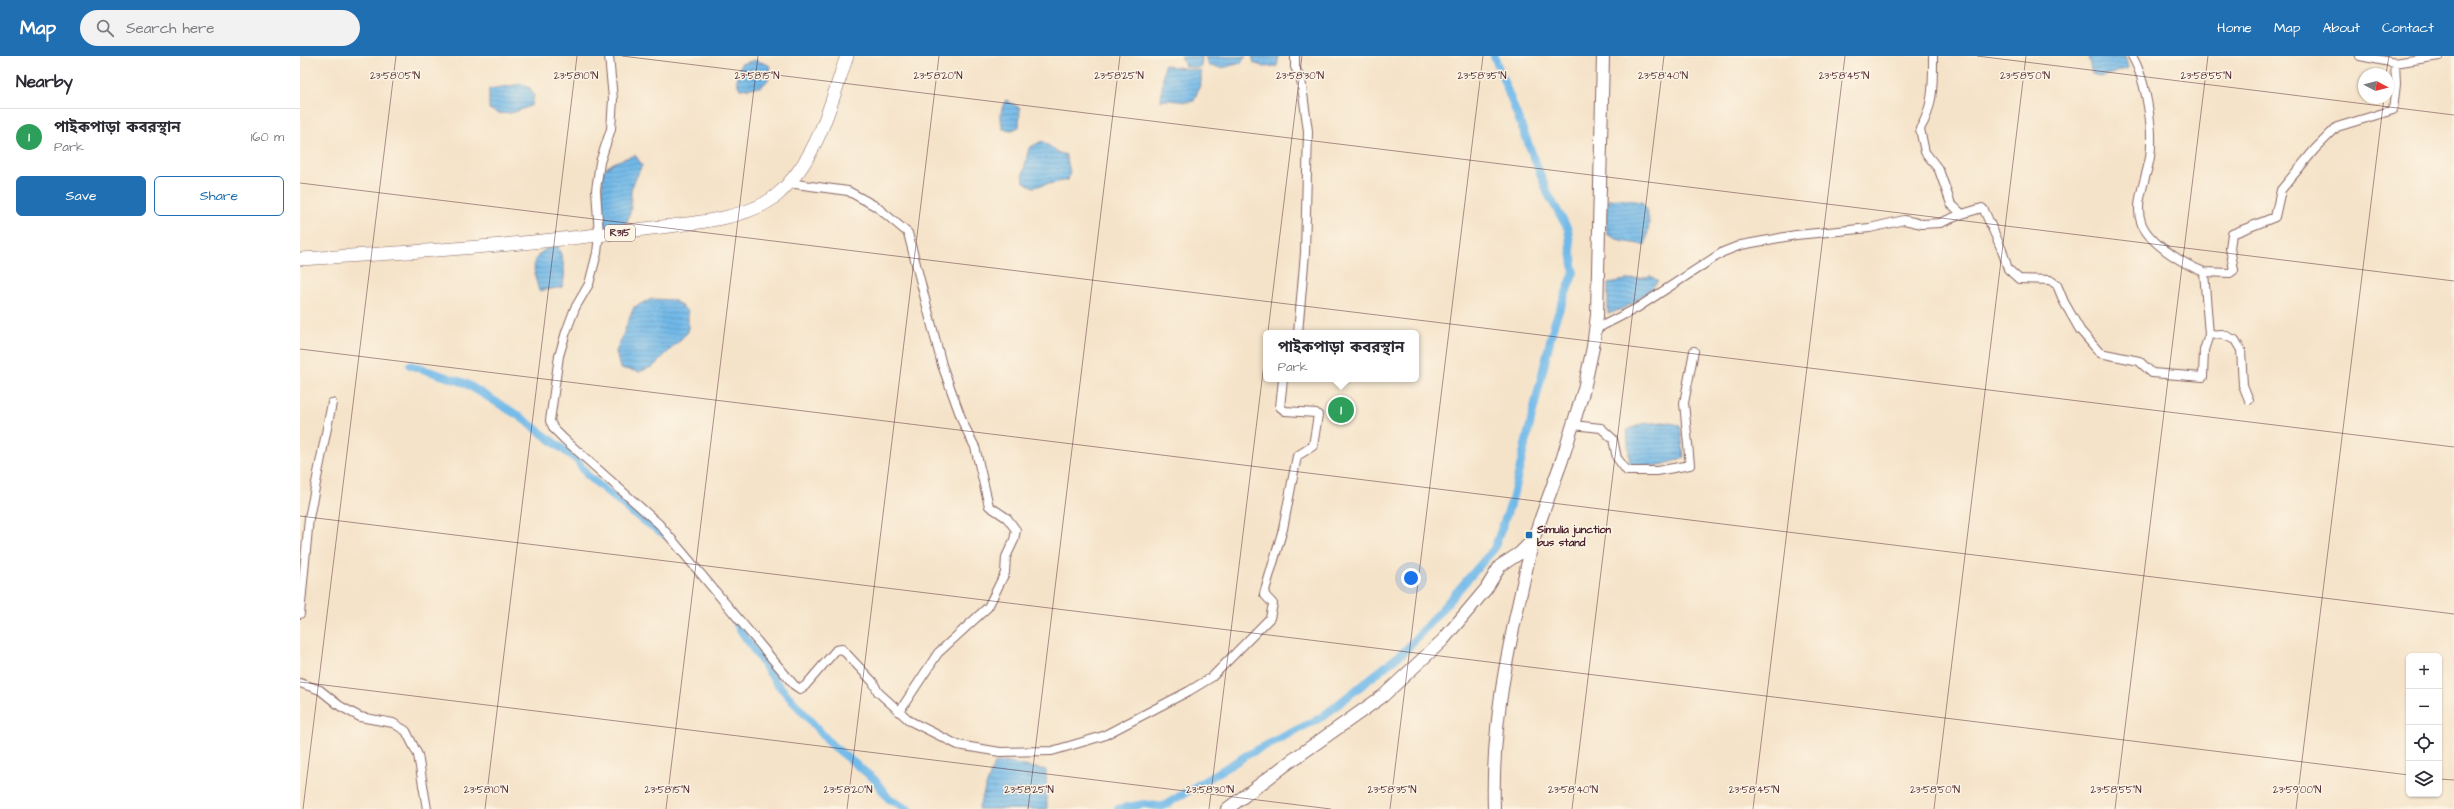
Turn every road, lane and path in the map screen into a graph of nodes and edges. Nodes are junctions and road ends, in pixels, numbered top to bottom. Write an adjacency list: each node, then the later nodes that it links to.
1 (609, 56): 12 (street)
2 (847, 56): 10 (main road, R315)
3 (1295, 56): 16 (street)
4 (1603, 56): 15 (street)
5 (1933, 56): 11 (street)
6 (2132, 56): 14 (street)
7 (2360, 56): 9 (street)
8 (2439, 56): 9 (street)
9 (2395, 63): 14 (street)
10 (788, 183): 12 (main road, R315); 26 (street)
11 (1962, 214): 15 (street); 17 (street)
12 (599, 235): 13 (main road, R315); 26 (street)
13 (300, 259)
14 (2204, 272): 17 (street)
15 (1596, 329): 22 (street)
16 (1298, 330)
17 (2209, 335): 20 (street)
18 (1694, 351): 22 (street)
19 (1283, 382): 26 (street)
20 (2249, 400)
21 (332, 403): 24 (street)
22 (1573, 425): 23 (street)
23 (1533, 540): 28 (street); 29 (street)
24 (300, 614)
25 (300, 683): 27 (street)
26 (899, 712)
27 (427, 809)
28 (1227, 809)
29 (1494, 809)

